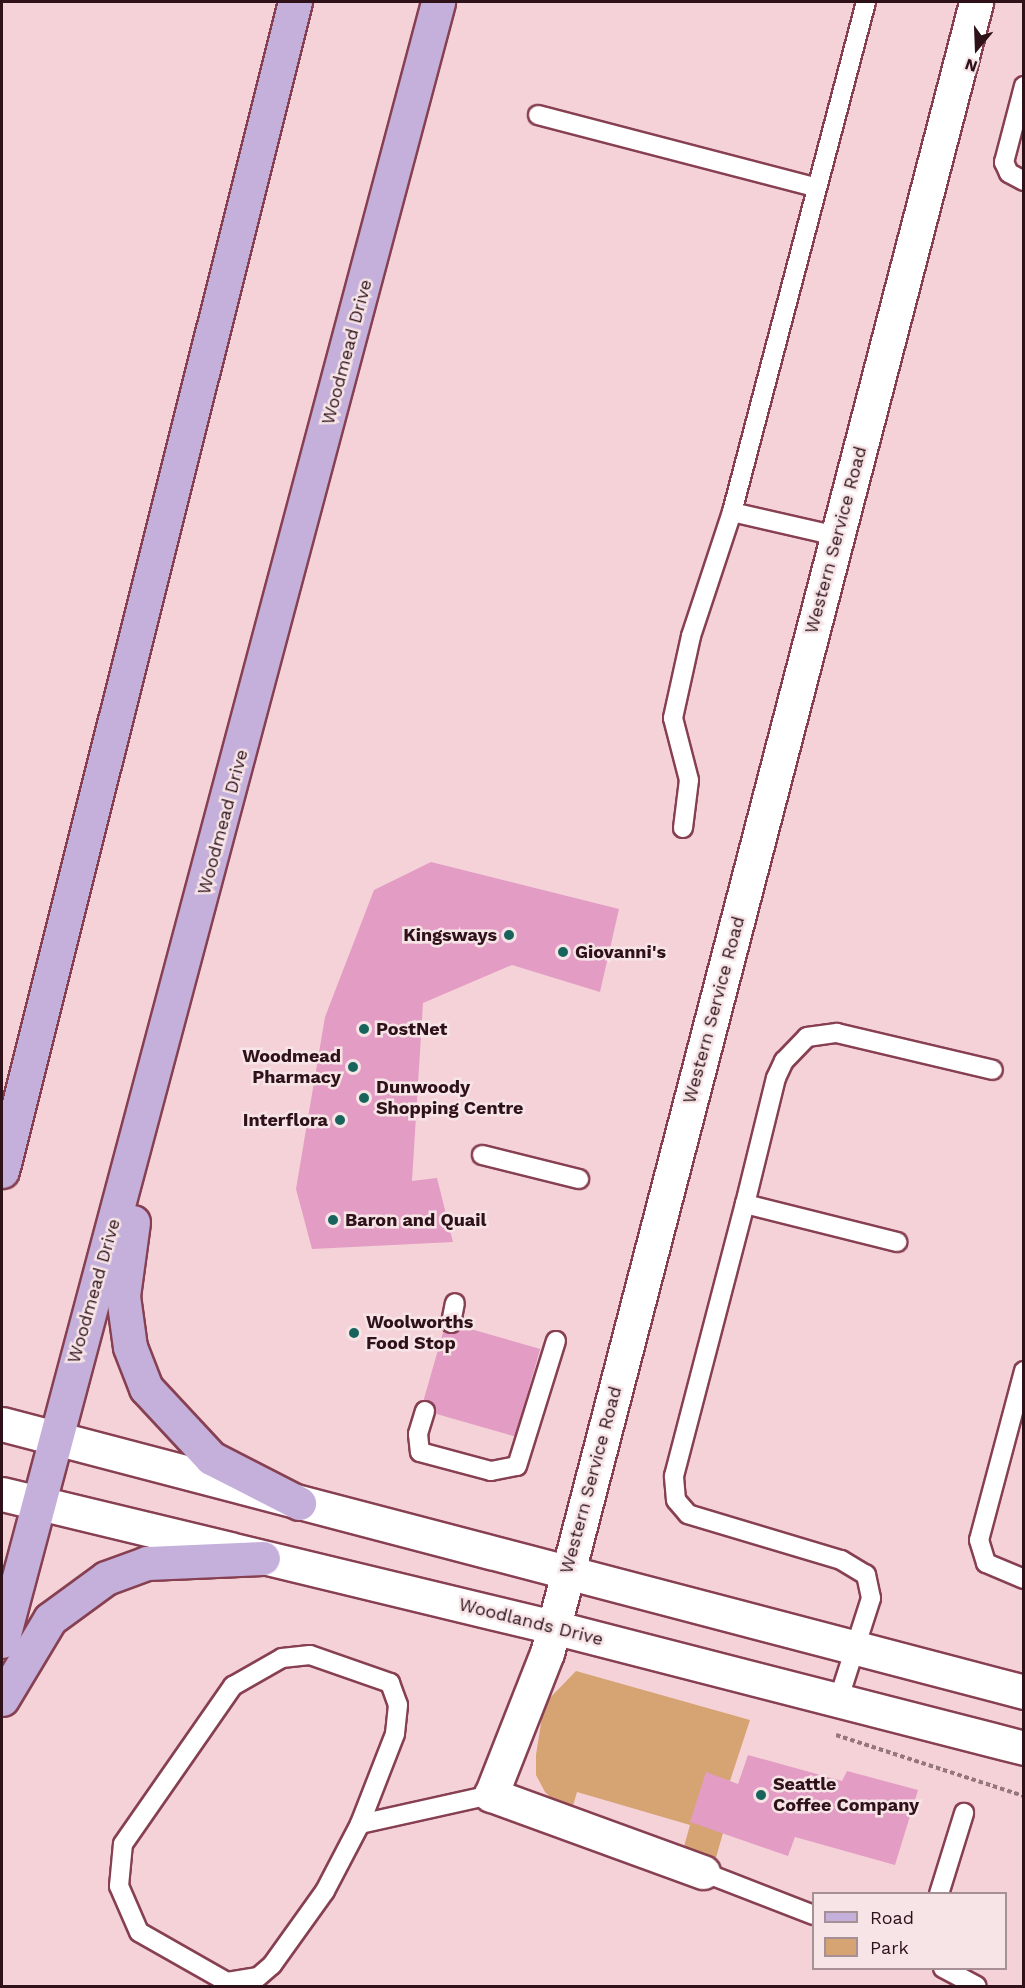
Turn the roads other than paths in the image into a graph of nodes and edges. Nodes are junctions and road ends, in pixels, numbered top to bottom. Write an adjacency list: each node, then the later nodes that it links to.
1 (295, 2): 13 (main road)
2 (438, 2): 12 (main road, Woodmead Drive)
3 (866, 2): 8 (lane)
4 (976, 2): 10 (main road, Western Service Road)
5 (1023, 86): 7 (lane)
6 (538, 115): 8 (lane)
7 (1023, 181)
8 (814, 187): 9 (lane)
9 (732, 513): 10 (lane); 11 (lane)
10 (837, 536): 32 (main road, Western Service Road)
11 (683, 828)
12 (170, 1025): 27 (main road, Woodmead Drive); 30 (main road)
13 (33, 1039): 15 (main road); 17 (main road)
14 (993, 1070): 19 (lane)
15 (2, 1118)
16 (482, 1155): 18 (lane)
17 (2, 1171)
18 (579, 1179)
19 (745, 1204): 20 (lane); 36 (lane)
20 (897, 1242)
21 (455, 1303): 22 (lane)
22 (451, 1323)
23 (556, 1341): 25 (lane)
24 (1023, 1371): 33 (lane)
25 (425, 1411)
26 (2, 1424): 27 (main road)
27 (52, 1437): 29 (main road, Woodmead Drive); 30 (main road)
28 (2, 1494): 29 (main road, Woodlands Drive)
29 (37, 1503): 31 (main road, Woodlands Drive); 35 (main road, Woodmead Drive)
30 (299, 1503): 32 (main road)
31 (263, 1558): 34 (main road, Woodlands Drive); 38 (main road)
32 (567, 1574): 34 (main road, Western Service Road); 36 (main road)
33 (1023, 1579)
34 (553, 1627): 39 (main road, Woodlands Drive); 41 (main road, Western Service Road)
35 (2, 1641)
36 (854, 1649): 37 (main road); 39 (lane)
37 (1023, 1692)
38 (2, 1699)
39 (838, 1701): 40 (main road, Woodlands Drive)
40 (1023, 1748)
41 (491, 1795): 43 (lane); 44 (main road)
42 (964, 1813): 45 (lane)
43 (360, 1824): 43 (lane)
44 (703, 1872): 46 (lane)
45 (939, 1892)
46 (812, 1915)
47 (947, 1970): 48 (lane)
48 (977, 1986)

